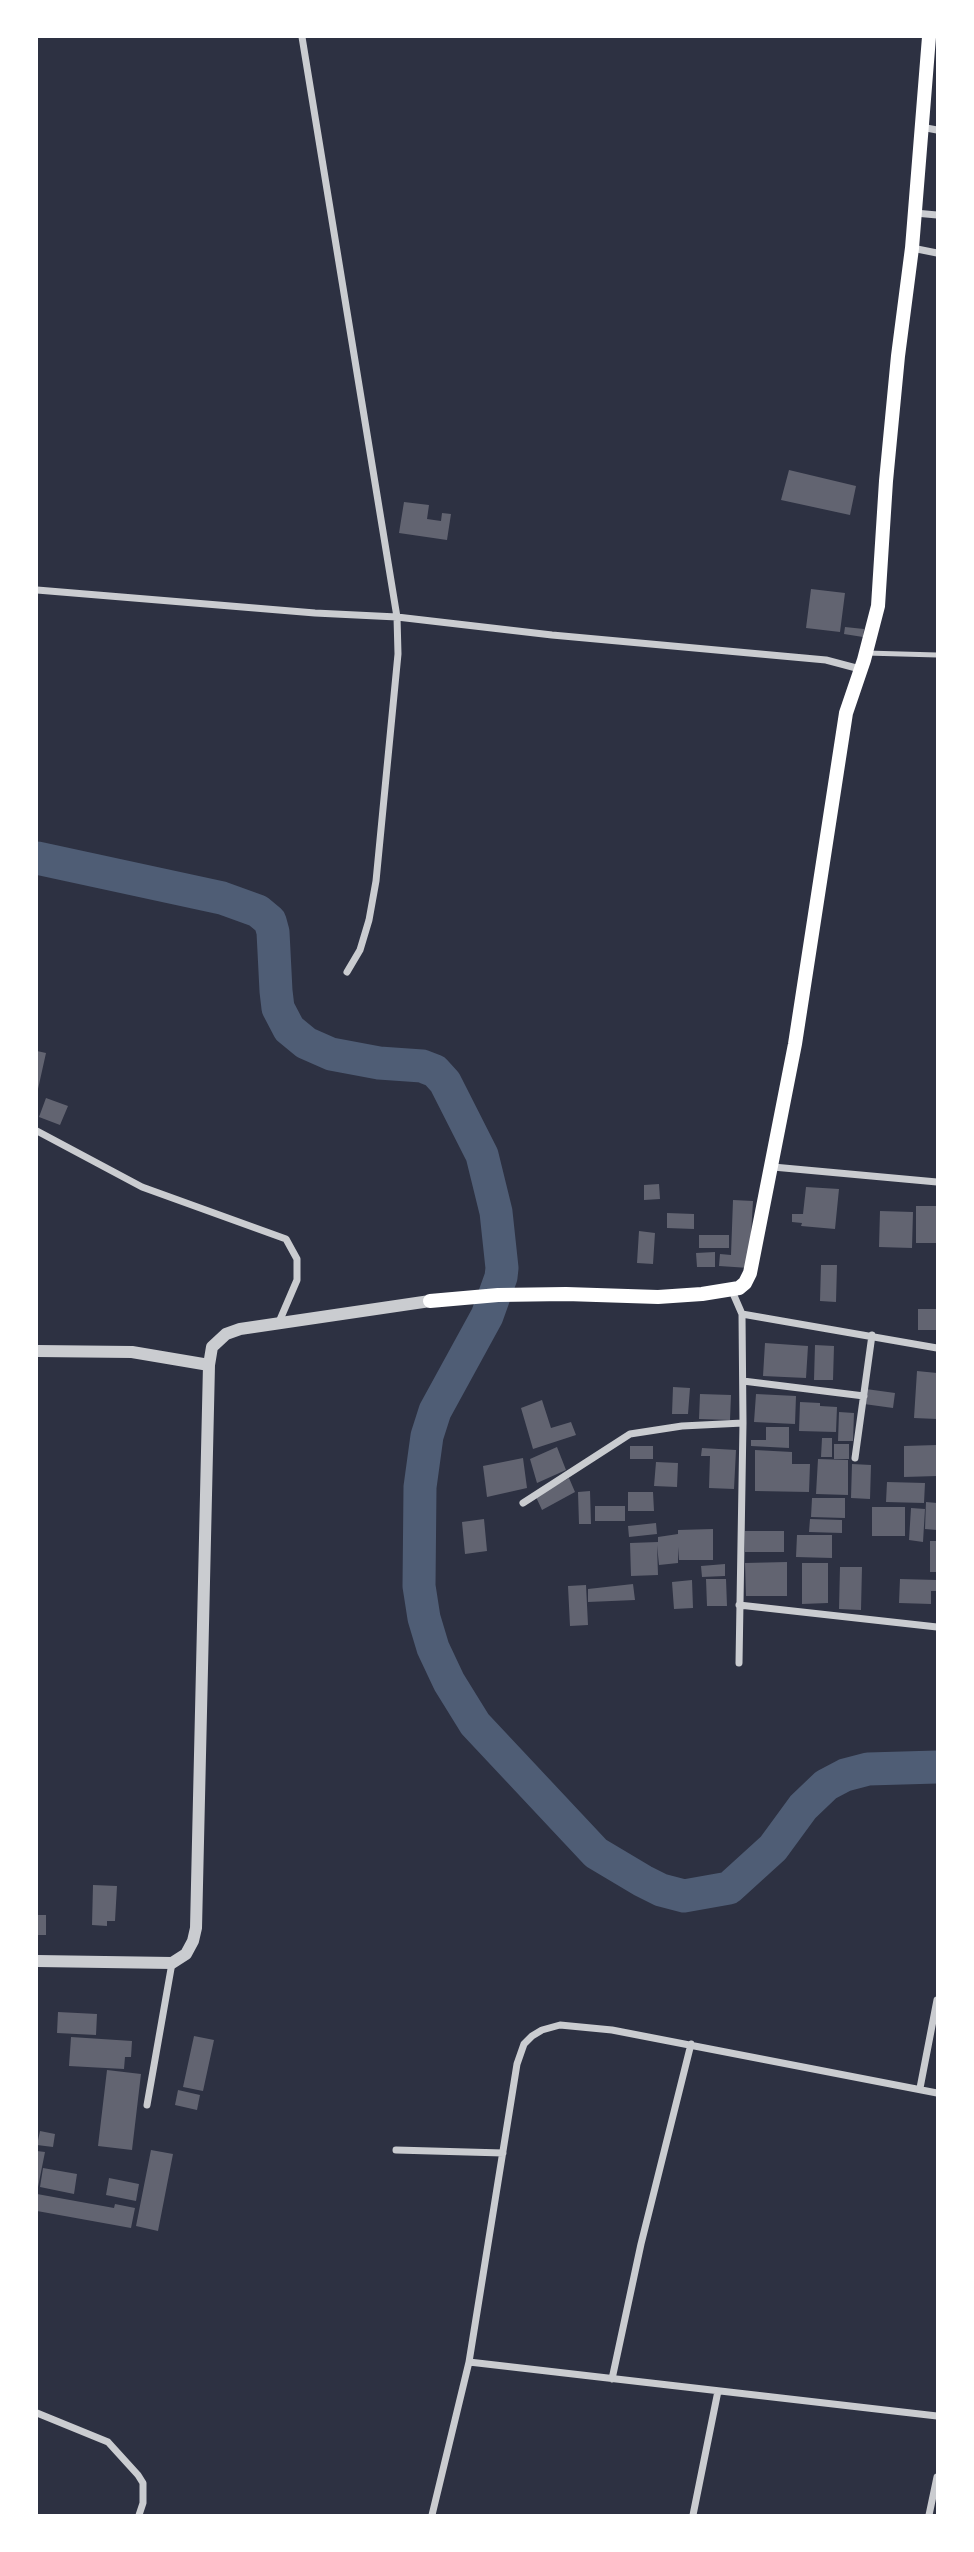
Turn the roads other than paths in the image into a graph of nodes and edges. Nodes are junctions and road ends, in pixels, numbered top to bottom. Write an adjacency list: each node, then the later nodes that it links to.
1 (302, 37): 10 (street)
2 (929, 37): 3 (main road)
3 (920, 127): 4 (street); 5 (main road)
4 (937, 130)
5 (914, 213): 6 (street); 7 (main road)
6 (937, 215)
7 (912, 248): 8 (street); 11 (main road)
8 (937, 253)
9 (37, 590): 10 (street)
10 (397, 617): 13 (street); 14 (street)
11 (866, 653): 12 (lane); 13 (main road)
12 (937, 654)
13 (860, 669): 16 (main road)
14 (347, 972)
15 (37, 1131): 21 (street)
16 (773, 1167): 17 (street); 18 (main road)
17 (937, 1182)
18 (732, 1291): 19 (main road); 20 (street)
19 (430, 1301): 21 (street)
20 (742, 1314): 22 (street); 26 (street)
21 (279, 1322): 25 (street)
22 (872, 1335): 23 (street); 27 (street)
23 (937, 1348)
24 (37, 1350): 25 (street)
25 (209, 1365): 35 (street)
26 (743, 1381): 27 (street); 28 (street)
27 (864, 1396): 29 (street)
28 (743, 1423): 30 (street); 31 (street)
29 (855, 1458)
30 (523, 1503)
31 (739, 1605): 32 (street); 33 (street)
32 (937, 1627)
33 (739, 1663)
34 (37, 1961): 35 (street)
35 (172, 1964): 40 (street)
36 (937, 2000): 38 (street)
37 (691, 2044): 38 (street); 42 (street); 44 (street)
38 (920, 2088): 39 (street)
39 (937, 2092)
40 (148, 2105)
41 (396, 2150): 42 (street)
42 (503, 2153): 43 (street)
43 (469, 2362): 44 (street); 50 (street)
44 (612, 2379): 45 (street)
45 (719, 2391): 47 (street); 51 (street)
46 (37, 2413): 49 (street)
47 (937, 2416)
48 (937, 2477): 52 (street)
49 (139, 2515)
50 (432, 2515)
51 (693, 2515)
52 (929, 2515)

